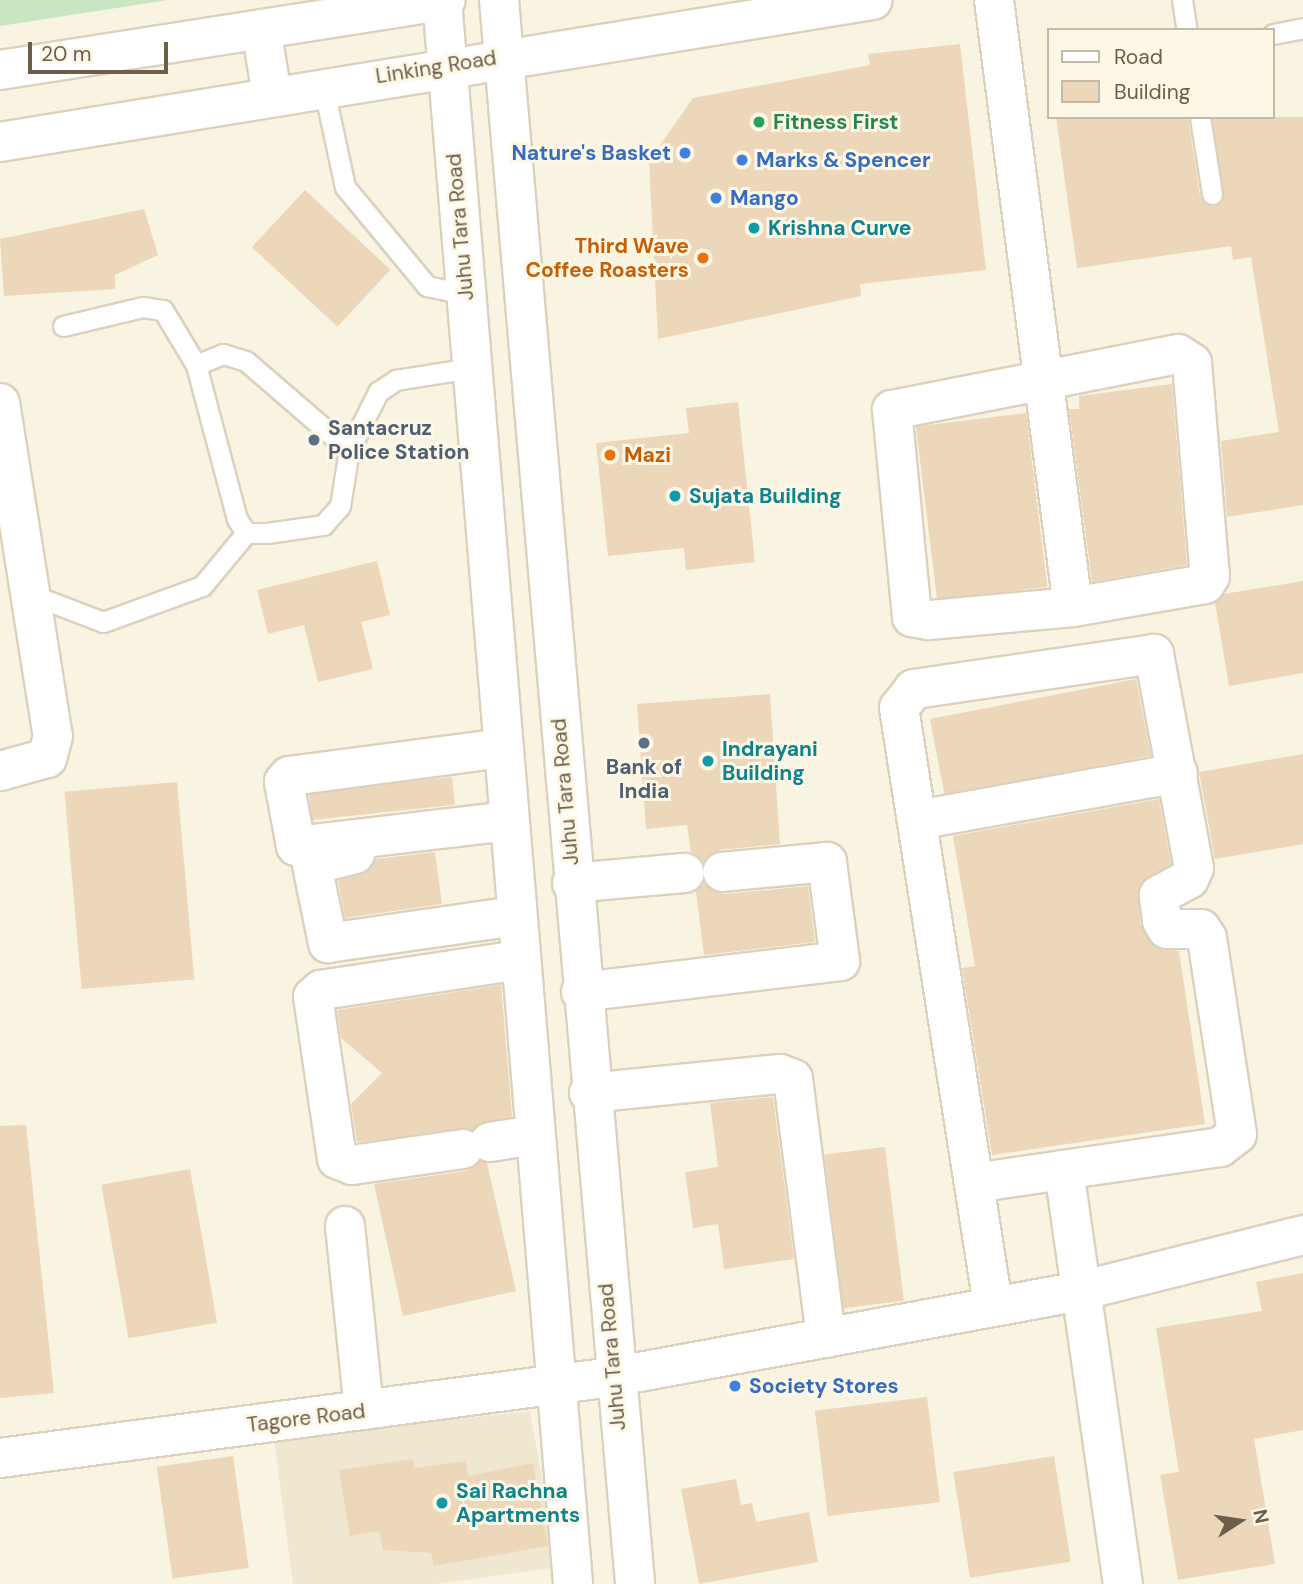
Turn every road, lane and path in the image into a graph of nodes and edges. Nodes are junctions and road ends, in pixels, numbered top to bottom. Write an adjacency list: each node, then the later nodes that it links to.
1 (443, 0): 8 (street); 11 (street, Juhu Tara Road)
2 (499, 0): 10 (street, Juhu Tara Road)
3 (873, 0): 10 (street, Linking Road)
4 (994, 0): 21 (street)
5 (1182, 0): 6 (lane)
6 (1187, 28)
7 (1303, 28): 9 (lane)
8 (261, 29): 12 (street); 14 (street)
9 (1275, 33)
10 (505, 56): 11 (street, Linking Road); 23 (street, Juhu Tara Road)
11 (447, 65): 13 (street, Linking Road); 18 (street, Juhu Tara Road)
12 (0, 70)
13 (323, 85): 14 (street, Linking Road); 18 (lane)
14 (272, 95): 16 (street, Linking Road)
15 (1200, 119): 17 (lane)
16 (0, 142)
17 (1212, 194)
18 (465, 294): 22 (street, Juhu Tara Road)
19 (63, 326): 20 (lane)
20 (196, 365): 25 (lane); 26 (lane)
21 (1043, 377): 28 (street); 28 (street); 28 (street)
22 (473, 383): 23 (street); 25 (lane); 29 (street, Juhu Tara Road)
23 (531, 392): 34 (street, Juhu Tara Road)
24 (0, 403): 27 (street)
25 (349, 450): 26 (lane)
26 (246, 533): 27 (lane)
27 (15, 596): 30 (street)
28 (1073, 607)
29 (502, 748): 33 (street, Juhu Tara Road); 33 (street)
30 (0, 771)
31 (1178, 773): 32 (street); 32 (street); 40 (street)
32 (917, 820): 41 (street)
33 (509, 826): 35 (street, Juhu Tara Road); 35 (street)
34 (572, 883): 37 (street, Juhu Tara Road); 37 (street)
35 (516, 916): 36 (street, Juhu Tara Road)
36 (520, 960): 39 (street, Juhu Tara Road); 39 (street)
37 (581, 992): 38 (street, Juhu Tara Road)
38 (589, 1093): 46 (street); 47 (street, Juhu Tara Road)
39 (534, 1135): 48 (street, Juhu Tara Road)
40 (1064, 1170): 41 (street); 44 (street)
41 (974, 1183): 45 (street)
42 (345, 1226): 49 (street)
43 (1303, 1235): 44 (street, Tagore Road)
44 (1084, 1290): 45 (street, Tagore Road); 53 (street)
45 (993, 1305): 46 (street, Tagore Road)
46 (826, 1338): 47 (street, Tagore Road)
47 (612, 1377): 48 (street, Tagore Road); 52 (street, Juhu Tara Road)
48 (554, 1386): 49 (street, Tagore Road); 51 (street, Juhu Tara Road)
49 (364, 1410): 50 (street, Tagore Road)
50 (0, 1458)
51 (573, 1584)
52 (635, 1584)
53 (1123, 1584)

